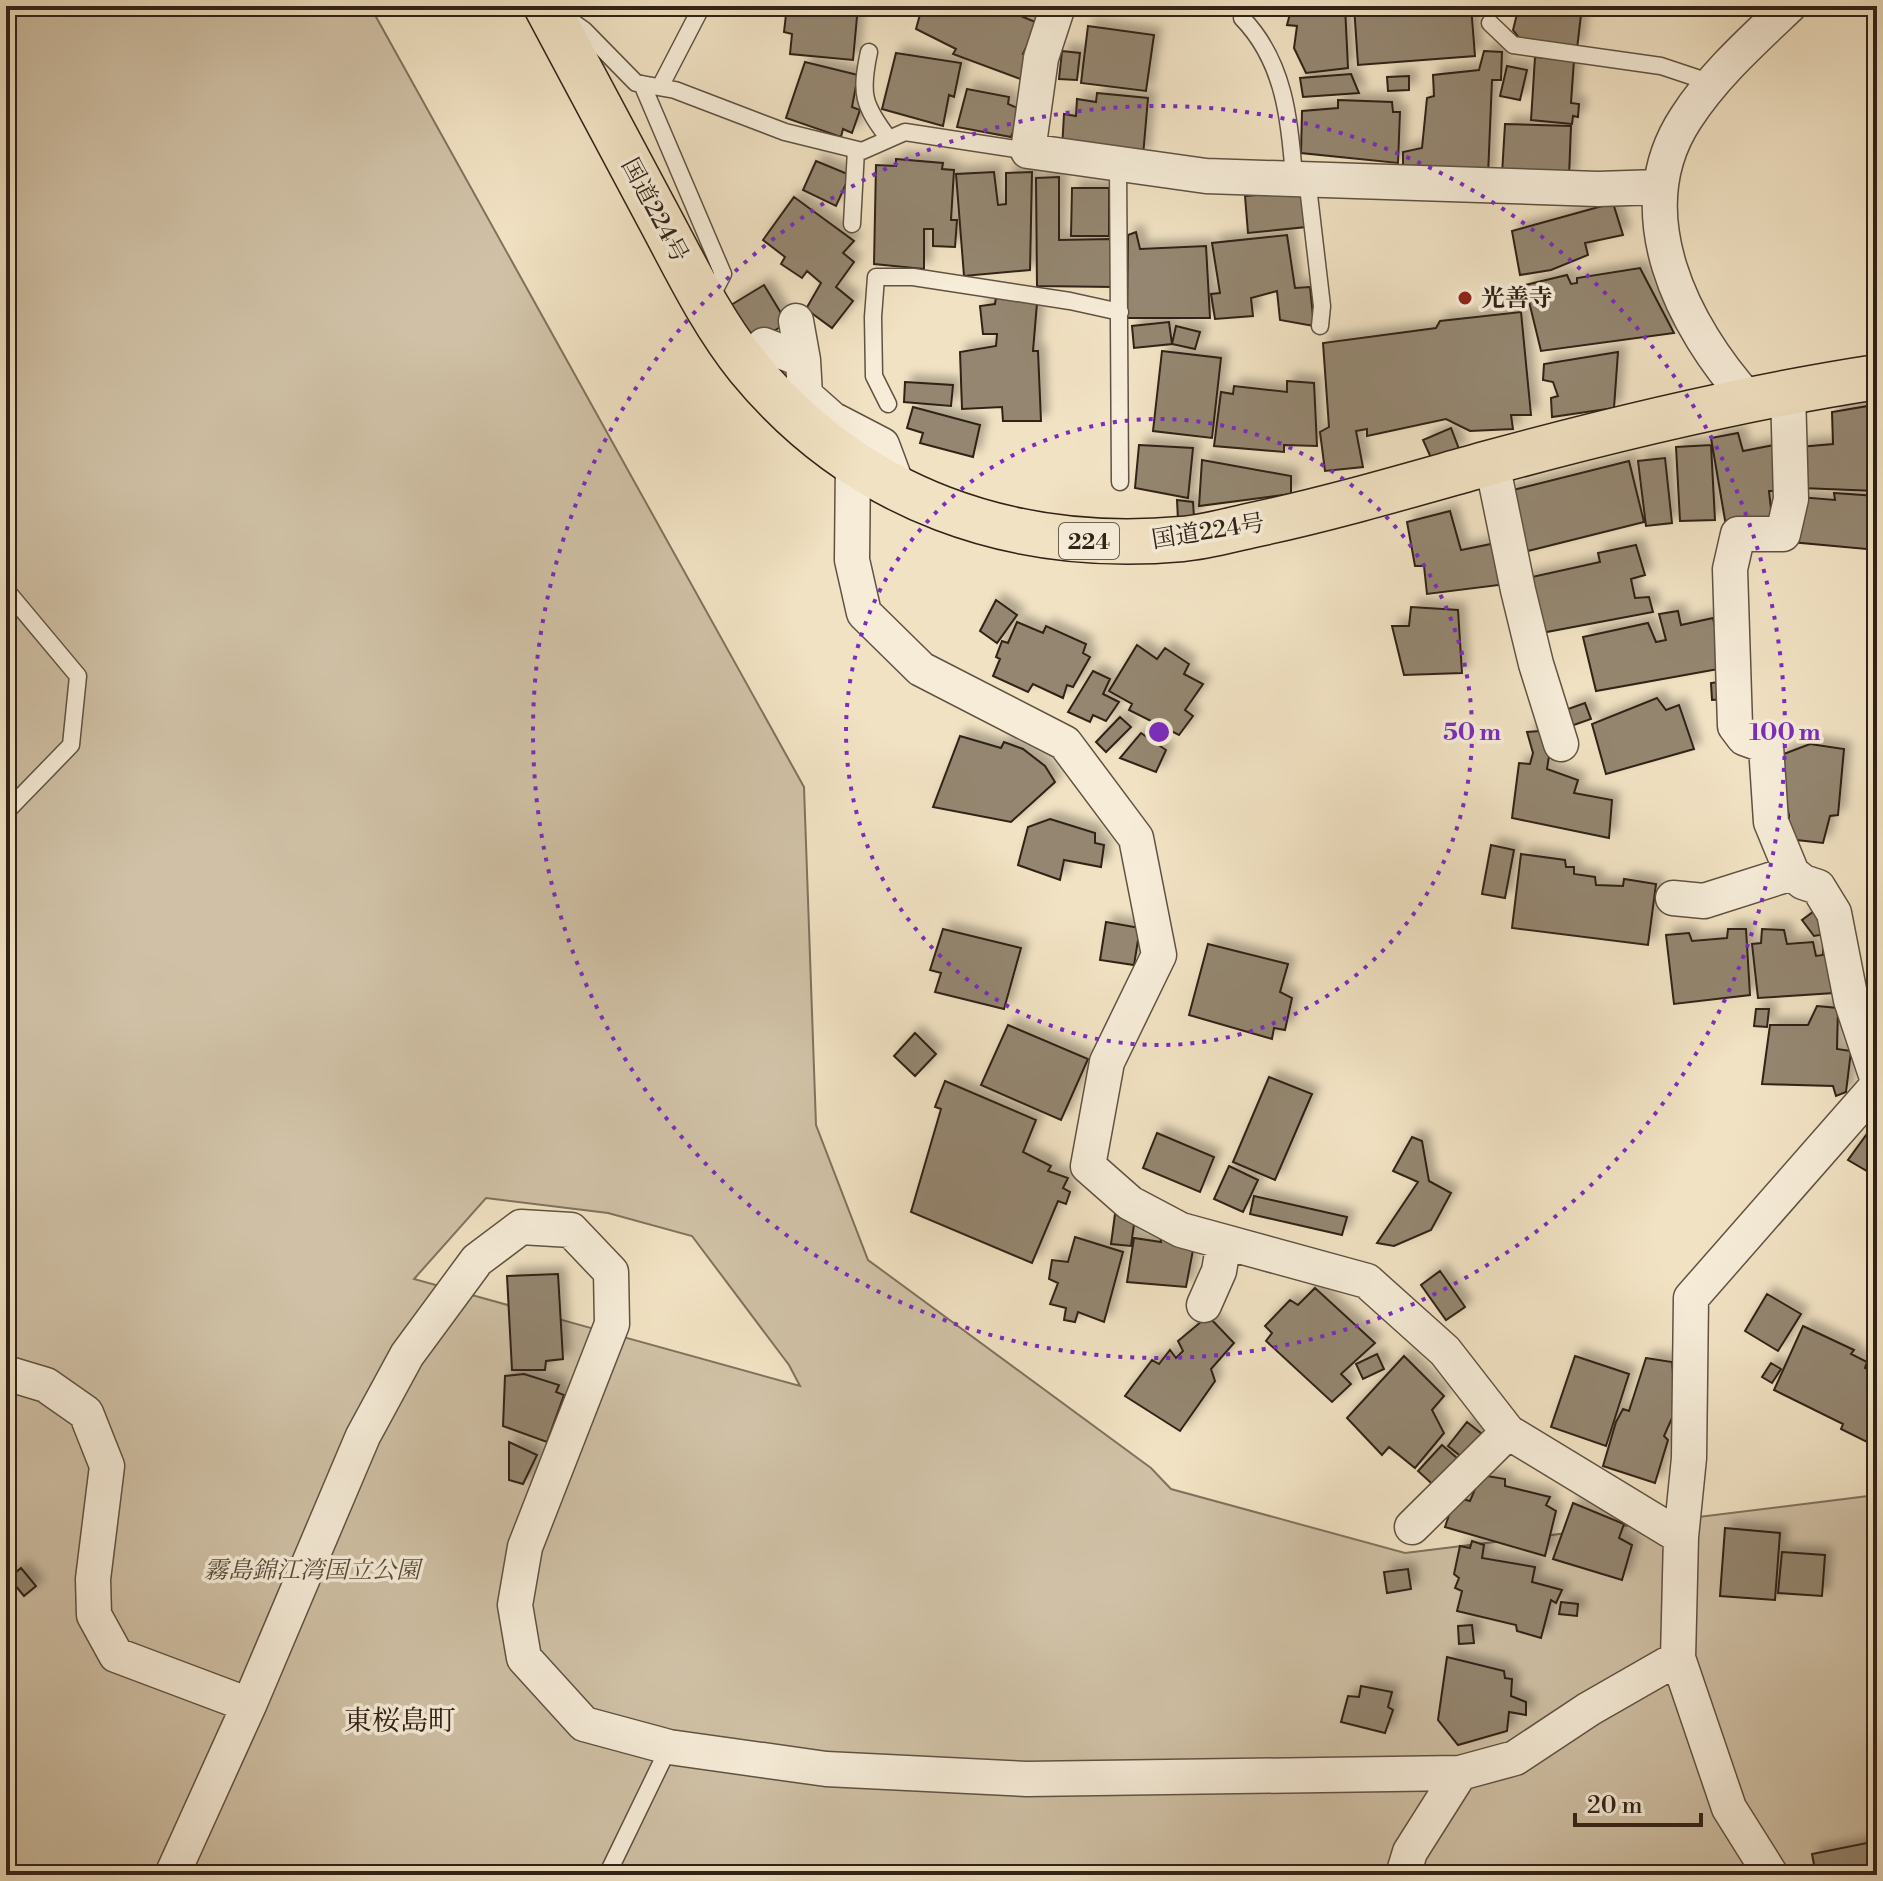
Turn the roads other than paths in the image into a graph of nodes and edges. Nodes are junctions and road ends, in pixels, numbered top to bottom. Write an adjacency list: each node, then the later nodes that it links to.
1 (547, 6): 9 (lane); 18 (highway, 国道224号 / 224)
2 (702, 6): 10 (lane)
3 (1058, 6): 13 (street)
4 (1789, 6): 8 (street)
5 (1242, 18): 15 (lane)
6 (1490, 23): 8 (lane)
7 (869, 52): 11 (lane)
8 (1712, 83): 16 (street)
9 (642, 84): 10 (lane); 18 (lane)
10 (660, 87): 12 (lane)
11 (889, 139): 12 (lane); 13 (lane)
12 (856, 150): 17 (lane)
13 (1028, 151): 14 (street)
14 (1118, 164): 15 (street); 19 (lane)
15 (1301, 178): 16 (street); 21 (lane)
16 (1659, 187): 25 (street)
17 (852, 224)
18 (706, 306): 27 (highway, 国道224号 / 224)
19 (1120, 312): 26 (lane); 29 (lane)
20 (796, 321): 23 (street)
21 (1320, 326)
22 (764, 345): 23 (street)
23 (803, 360): 30 (street)
24 (1877, 377): 25 (highway, 国道224号 / 224)
25 (1769, 396): 28 (highway, 国道224号 / 224); 34 (street)
26 (888, 404)
27 (853, 462): 30 (highway, 国道224号 / 224); 38 (street)
28 (1492, 463): 30 (highway, 国道224号 / 224); 32 (street)
29 (1120, 482)
30 (898, 488)
31 (6, 590): 33 (lane)
32 (1561, 744)
33 (6, 812)
34 (1792, 873): 35 (street); 36 (street)
35 (1673, 898)
36 (1877, 1078)
37 (1877, 1086): 43 (street)
38 (1224, 1242): 39 (street); 41 (street)
39 (1204, 1305)
40 (6, 1373): 45 (street)
41 (1508, 1432): 42 (street); 43 (street)
42 (1412, 1527)
43 (1681, 1537): 44 (street)
44 (1678, 1658): 47 (street); 51 (street)
45 (249, 1705): 46 (street); 48 (street)
46 (669, 1747): 47 (street); 49 (lane)
47 (1460, 1773): 50 (street)
48 (172, 1875)
49 (607, 1875)
50 (1403, 1875)
51 (1771, 1875)

